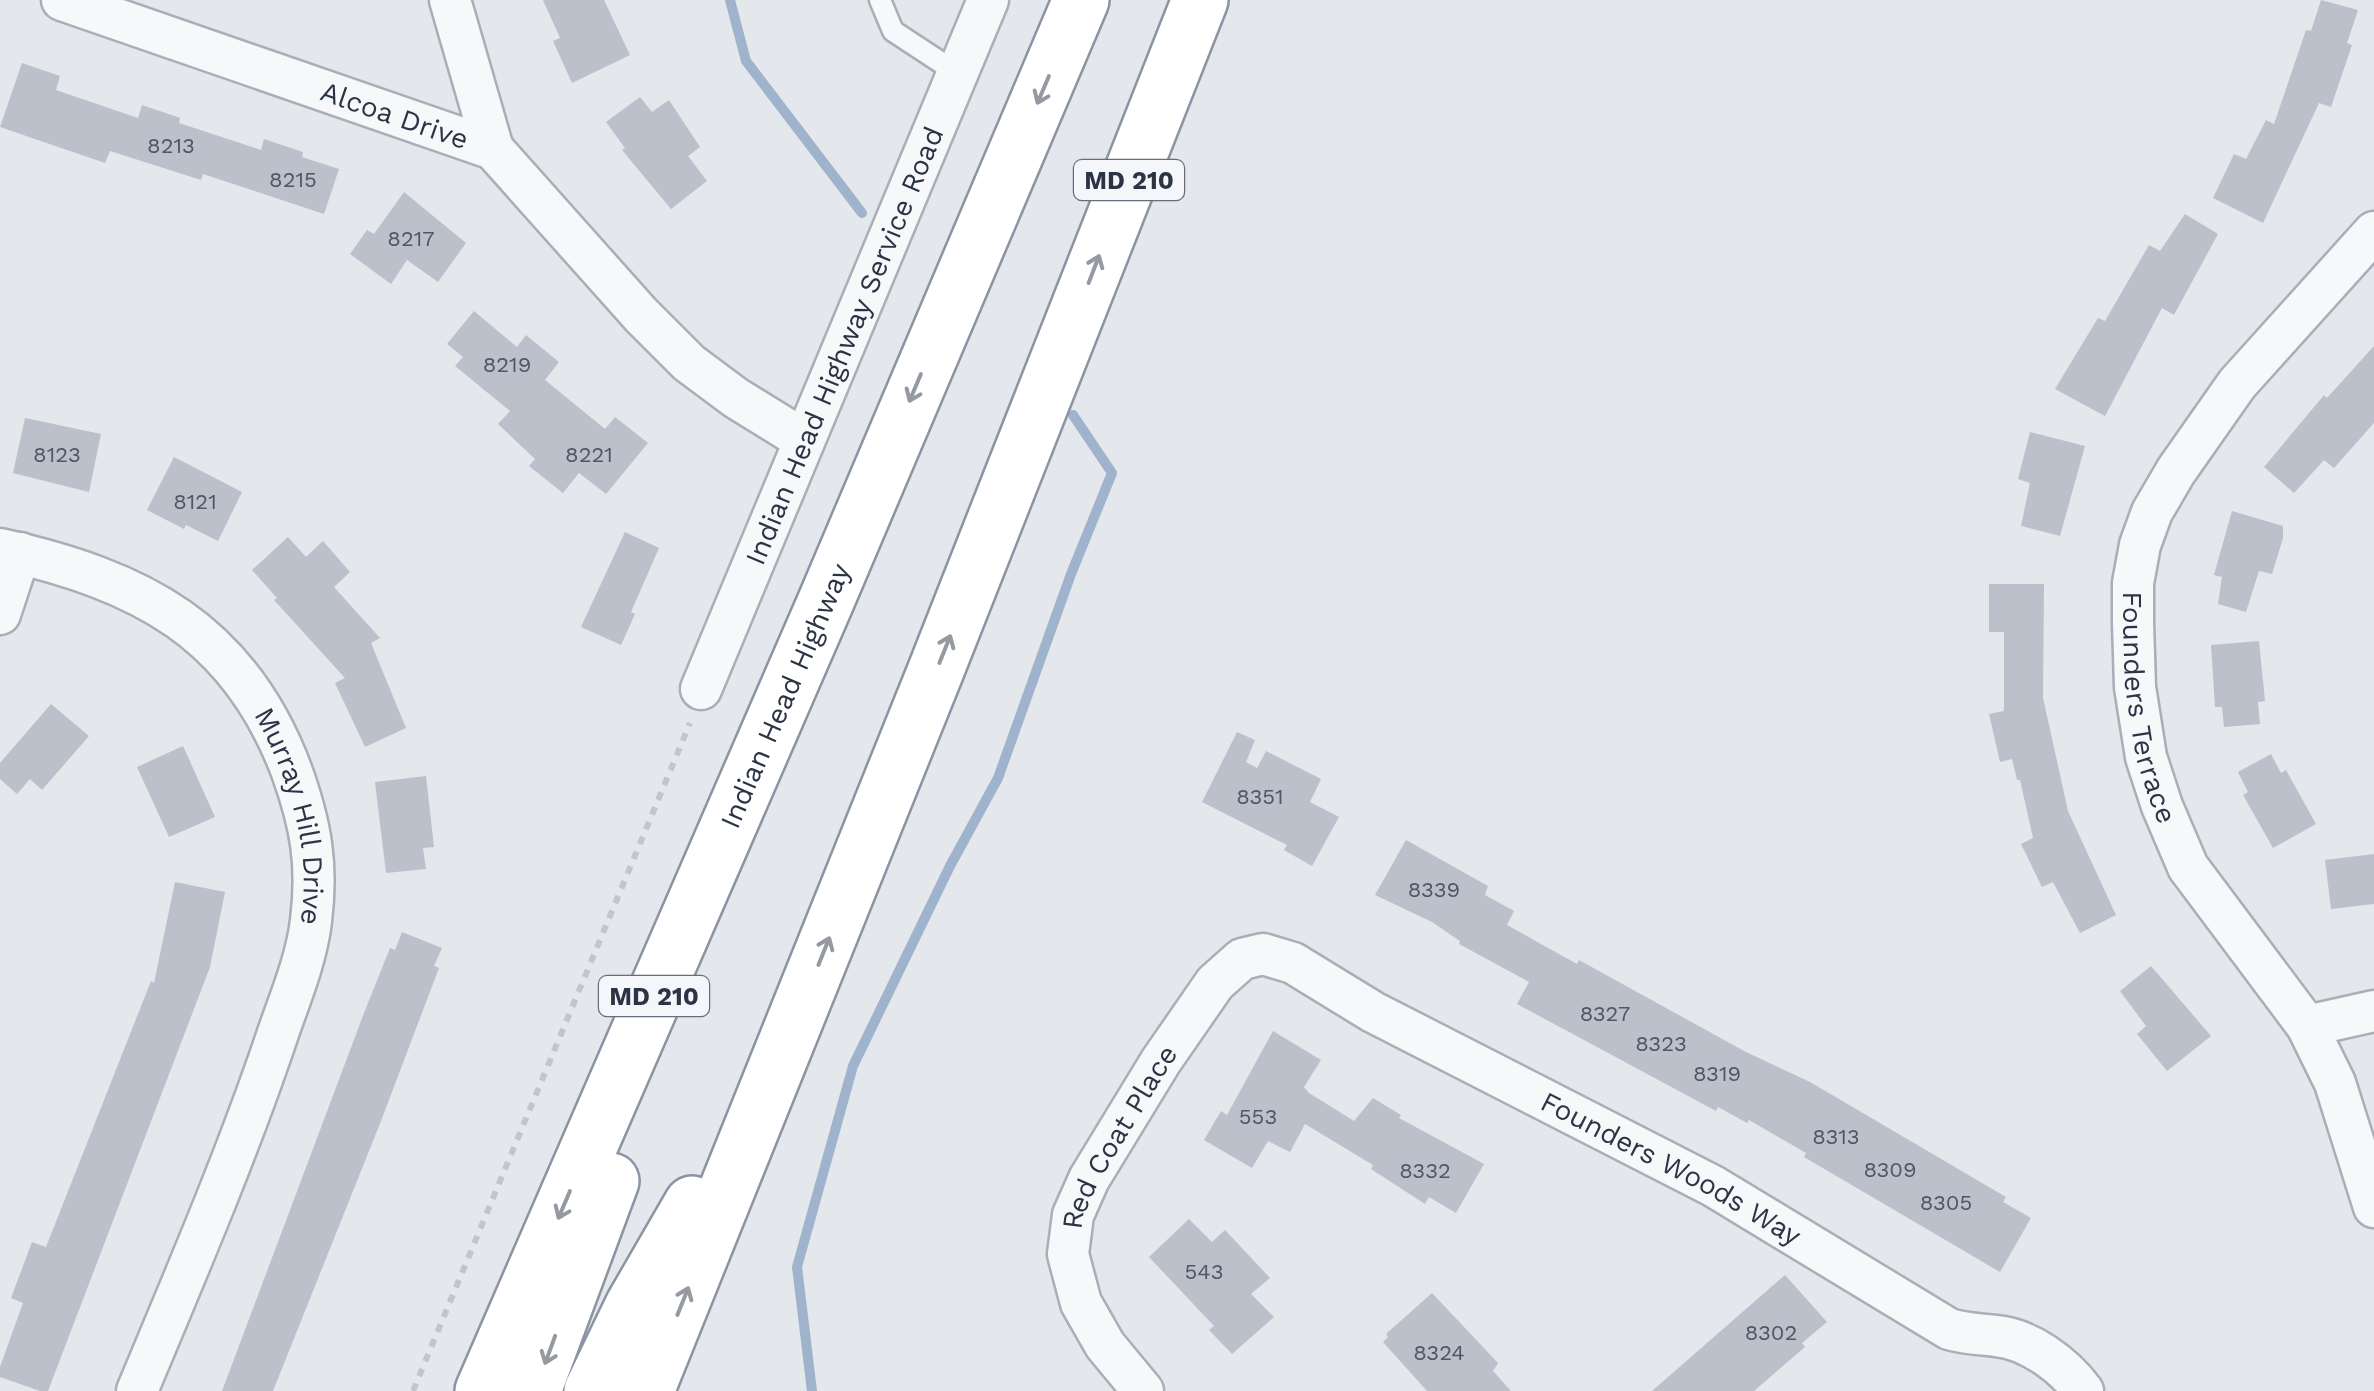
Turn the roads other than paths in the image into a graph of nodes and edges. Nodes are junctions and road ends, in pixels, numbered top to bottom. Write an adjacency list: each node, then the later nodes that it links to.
1 (62, 0): 8 (street, Alcoa Drive)
2 (450, 0): 8 (street)
3 (880, 0): 7 (lane)
4 (988, 0): 7 (street, Indian Head Highway Service Road)
5 (1081, 0): 12 (highway, Indian Head Highway / MD 210, one-way to 12)
6 (1200, 0): 18 (highway, MD 210, one-way to 6)
7 (957, 73): 10 (street, Indian Head Highway Service Road)
8 (493, 149): 10 (street, Alcoa Drive)
9 (2374, 232): 17 (street, Founders Terrace)
10 (804, 440): 14 (street, Indian Head Highway Service Road)
11 (10, 551): 13 (street); 20 (street, Murray Hill Drive)
12 (826, 602): 21 (highway, Indian Head Highway / MD 210, one-way to 21); 22 (highway, one-way to 22)
13 (0, 614)
14 (701, 689)
15 (1252, 956): 25 (street, Red Coat Place); 26 (street, Founders Woods Way)
16 (2374, 1011): 17 (street)
17 (2307, 1026): 19 (street, Founders Terrace)
18 (788, 1041): 23 (highway); 24 (highway, MD 210, one-way to 18)
19 (2374, 1207)
20 (137, 1391)
21 (483, 1391)
22 (534, 1391)
23 (592, 1391)
24 (646, 1391)
25 (1143, 1391)
26 (2083, 1391)

